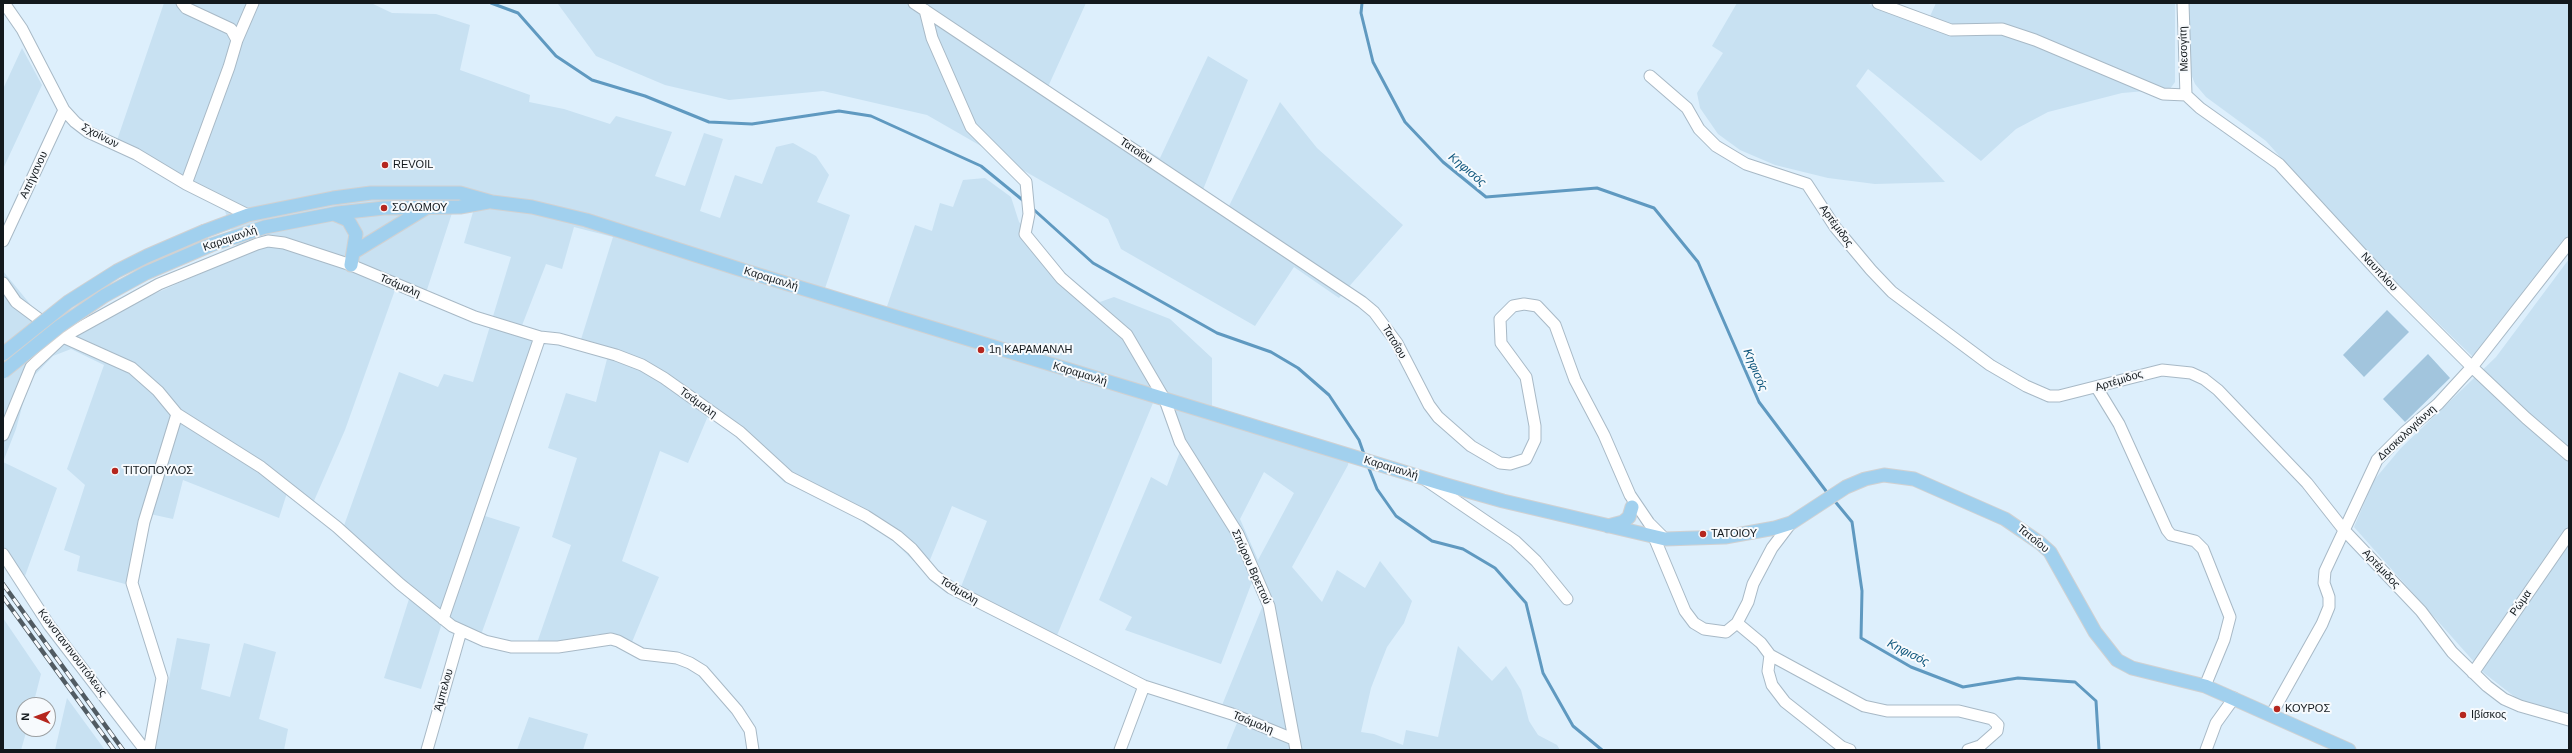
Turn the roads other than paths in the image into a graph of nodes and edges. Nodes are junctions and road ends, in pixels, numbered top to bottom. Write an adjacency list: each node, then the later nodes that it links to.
1 (4, 3): 11 (street, Σχοίνων)
2 (182, 3): 8 (street)
3 (253, 3): 8 (street)
4 (914, 3): 7 (street, Τατοΐου)
5 (1878, 3): 10 (street)
6 (2183, 3): 10 (street, Μεσογίτη)
7 (925, 10): 28 (street, Σπύρου Βρεττού); 33 (street, Τατοΐου)
8 (237, 40): 12 (street)
9 (1650, 76): 27 (street, Αρτέμιδος)
10 (2186, 95): 25 (street, Ναυπλίου)
11 (64, 110): 12 (street, Σχοίνων); 17 (street, Απήγανου)
12 (186, 184): 16 (street, Σχοίνων)
13 (492, 202): 14 (main road, Καραμανλή); 16 (main road, Καραμανλή); 28 (main road, Καραμανλή)
14 (428, 207): 15 (main road, Καραμανλή); 19 (main road)
15 (332, 214): 19 (main road); 26 (main road, Καραμανλή, bridge)
16 (248, 216): 24 (main road, Καραμανλή, bridge)
17 (3, 241)
18 (2569, 243): 25 (street, Δασκαλογιάννη)
19 (354, 252): 20 (main road)
20 (351, 265): 22 (street, Τσάμαλη); 23 (street, Τσάμαλη)
21 (3, 283): 22 (street)
22 (63, 337): 29 (street); 30 (street, Τσάμαλη)
23 (540, 337): 42 (street); 47 (street, Τσάμαλη)
24 (3, 354)
25 (2472, 367): 31 (street, Ναυπλίου); 37 (street, Δασκαλογιάννη)
26 (3, 372)
27 (2097, 388): 37 (street, Αρτέμιδος); 48 (street)
28 (1165, 400): 32 (main road, Καραμανλή); 52 (street, Σπύρου Βρεττού)
29 (177, 414): 42 (street); 54 (street)
30 (3, 435)
31 (2569, 455)
32 (1420, 476): 36 (main road, Καραμανλή); 41 (street)
33 (1627, 486): 34 (street, Τατοΐου); 39 (street, Τατοΐου)
34 (1632, 507): 36 (main road); 39 (street, Τατοΐου)
35 (1791, 523): 39 (main road, Τατοΐου); 43 (street); 48 (main road, Τατοΐου)
36 (1606, 526): 39 (main road, Καραμανλή)
37 (2344, 530): 46 (street, Αρτέμιδος); 50 (street, Δασκαλογιάννη)
38 (2569, 534): 46 (street, Ρώμα)
39 (1656, 537): 43 (street)
40 (3, 554): 53 (street, Κωνσταντινουπόλεως)
41 (1567, 599)
42 (443, 619): 44 (street)
43 (1737, 623): 45 (street)
44 (462, 631): 55 (street, Άμπελου); 56 (street)
45 (1770, 655): 59 (street); 60 (street)
46 (2473, 673): 51 (street, Αρτέμιδος)
47 (1144, 686): 52 (street, Τσάμαλη); 57 (street)
48 (2205, 686): 49 (main road, Τατοΐου)
49 (2234, 698): 50 (main road, Τατοΐου); 61 (street)
50 (2271, 714): 62 (main road, Τατοΐου)
51 (2569, 720)
52 (1293, 739): 58 (street, Σπύρου Βρεττού)
53 (145, 750)
54 (149, 750)
55 (427, 750)
56 (753, 750)
57 (1120, 750)
58 (1296, 750)
59 (1850, 750)
60 (1968, 750)
61 (2206, 750)
62 (2349, 750)

